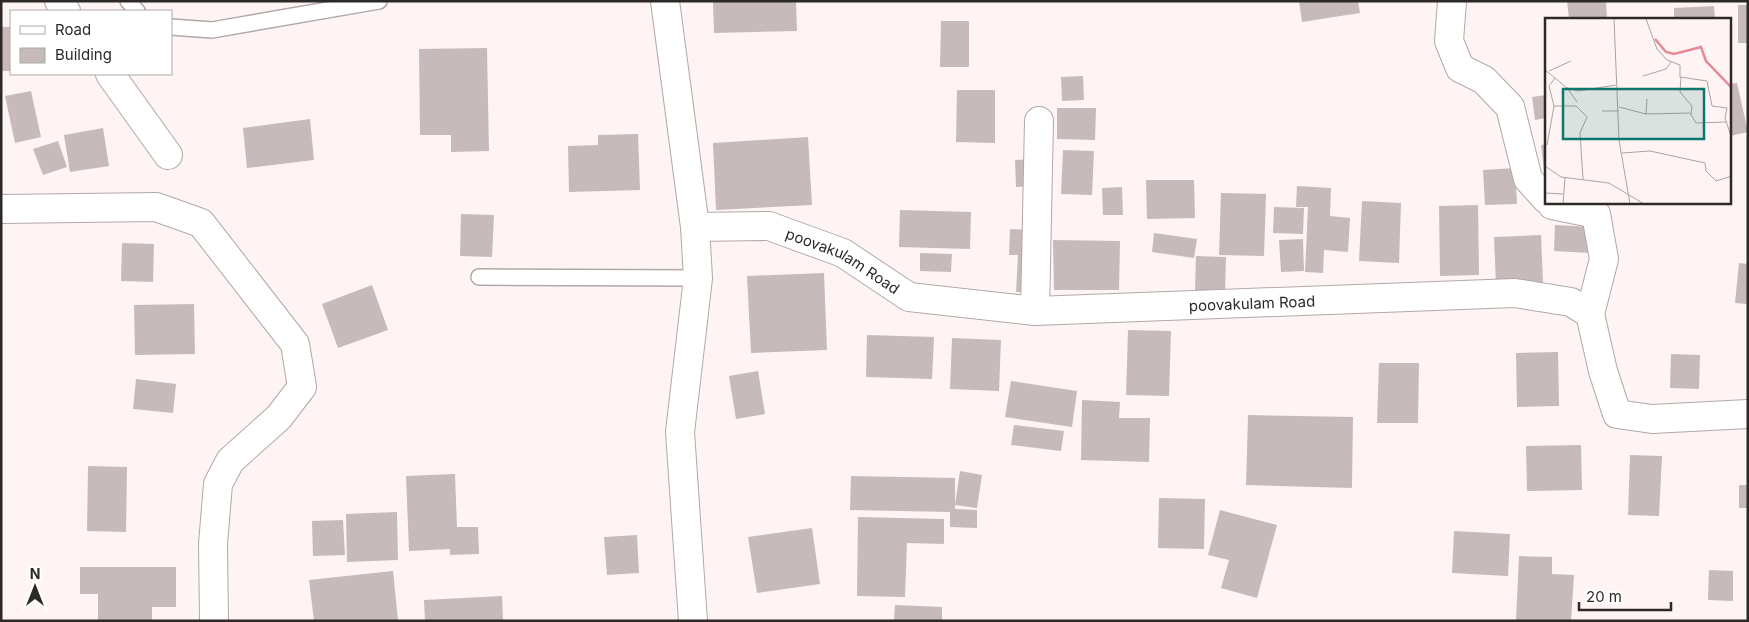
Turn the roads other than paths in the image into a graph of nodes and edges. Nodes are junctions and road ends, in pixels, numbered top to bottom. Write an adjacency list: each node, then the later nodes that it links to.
1 (379, 1): 4 (lane)
2 (665, 1): 11 (street)
3 (1452, 1): 8 (street)
4 (172, 28)
5 (111, 75): 7 (street)
6 (1039, 121): 14 (street)
7 (168, 155)
8 (1545, 198)
9 (1551, 204): 15 (street)
10 (1, 209): 17 (street)
11 (695, 227): 13 (street); 14 (street, poovakulam Road)
12 (479, 277): 13 (lane)
13 (698, 278): 18 (street)
14 (1034, 311): 15 (street, poovakulam Road)
15 (1590, 314): 16 (street)
16 (1748, 414)
17 (214, 621)
18 (692, 621)

